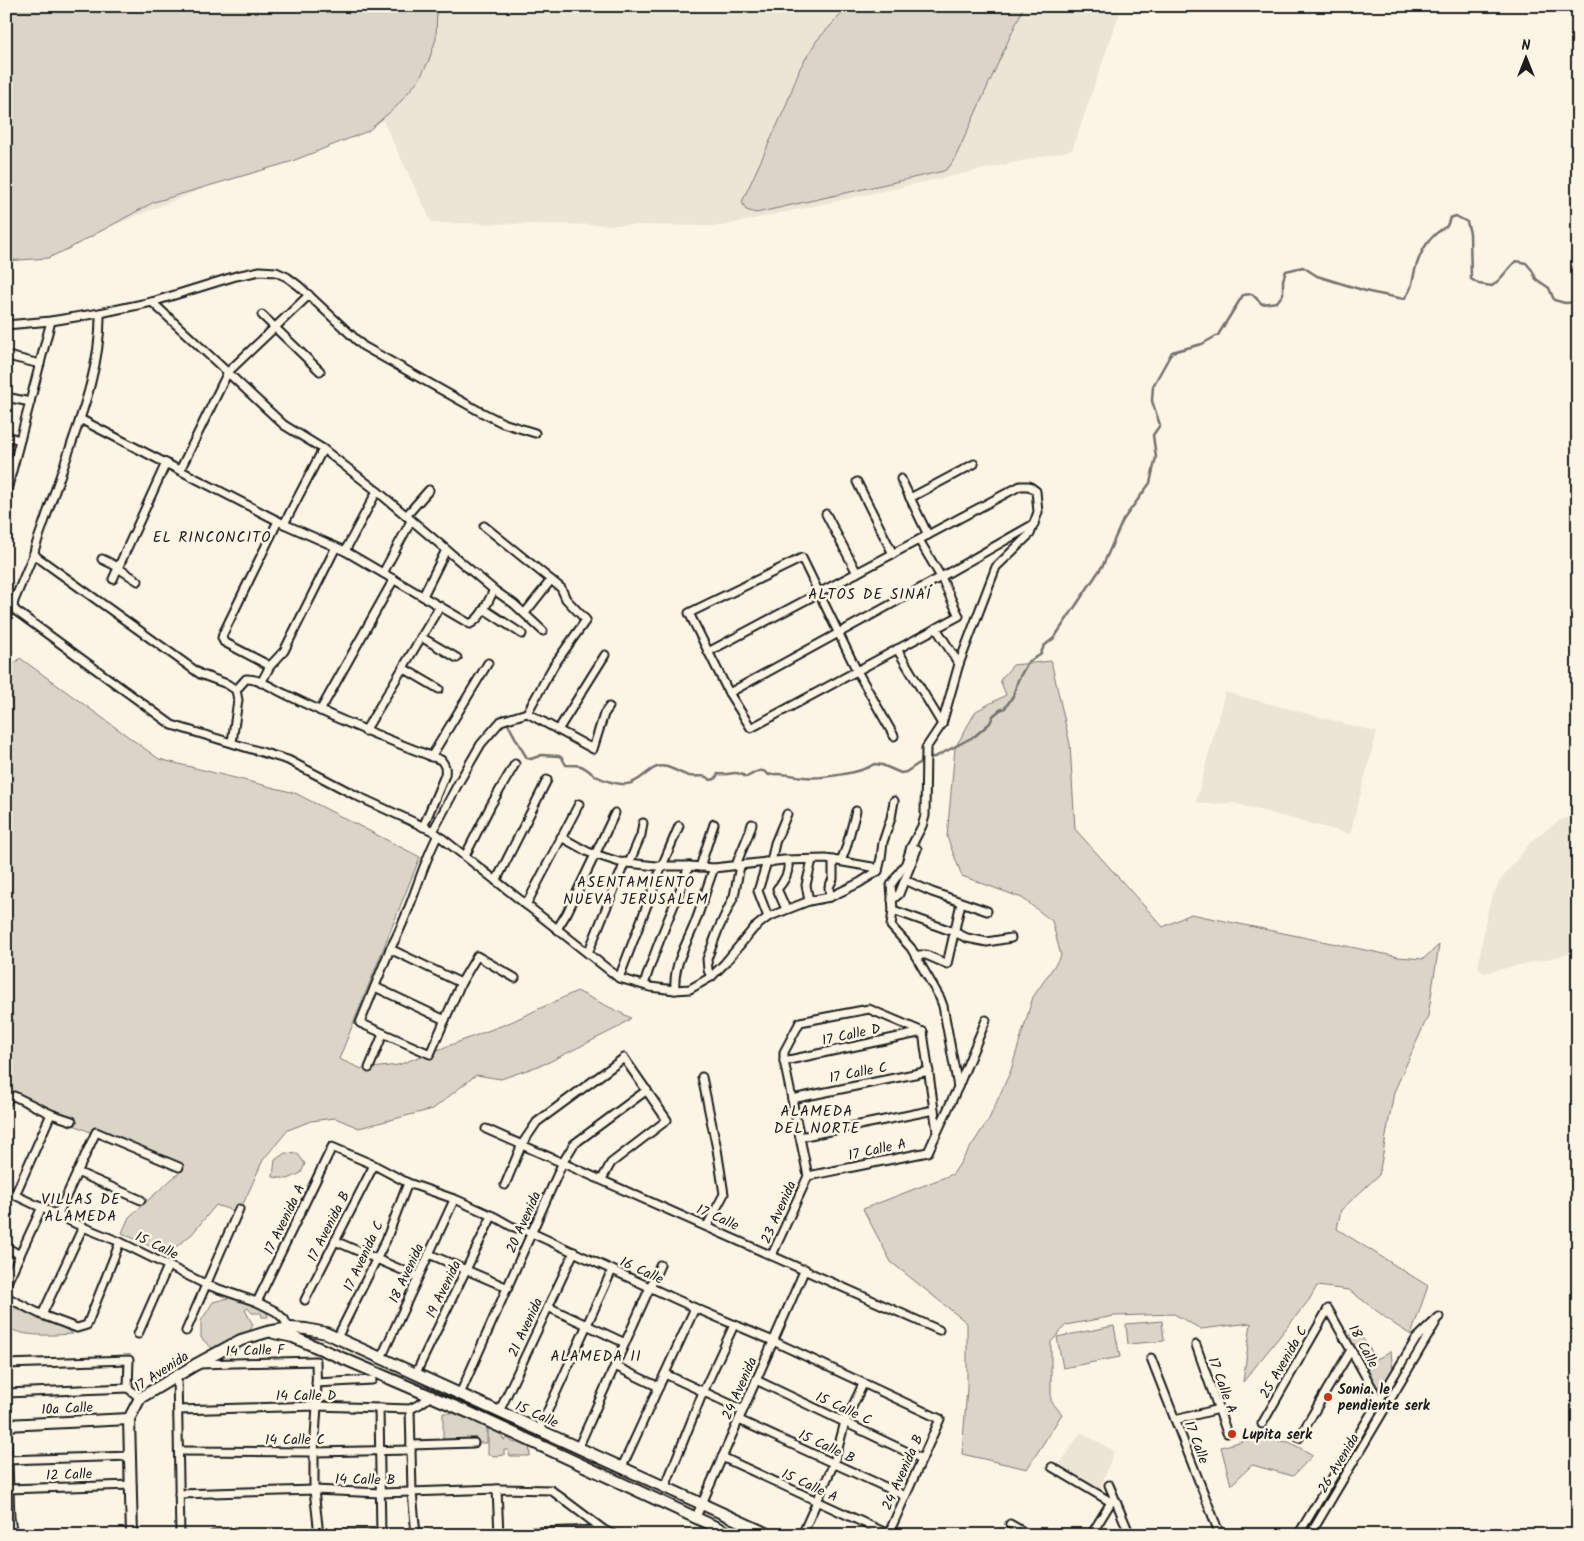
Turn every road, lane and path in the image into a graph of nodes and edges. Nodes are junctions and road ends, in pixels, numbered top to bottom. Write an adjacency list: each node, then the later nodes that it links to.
1 (309, 295): 2 (street); 7 (street); 15 (street)
2 (152, 302): 3 (street); 11 (street)
3 (100, 313): 5 (street); 14 (street)
4 (262, 315): 7 (street)
5 (51, 321): 6 (street); 9 (street)
6 (6, 325)
7 (275, 327): 10 (street); 11 (street)
8 (8, 356): 9 (street)
9 (40, 364): 13 (street)
10 (320, 371)
11 (228, 372): 18 (street); 21 (street)
12 (6, 397): 13 (street)
13 (30, 402): 17 (street)
14 (80, 419): 19 (street); 39 (street)
15 (535, 433)
16 (6, 436): 17 (street)
17 (20, 440): 22 (street)
18 (324, 449): 26 (street); 31 (street)
19 (166, 463): 21 (street); 42 (street)
20 (974, 464): 28 (street)
21 (180, 470): 31 (street)
22 (8, 476): 27 (street)
23 (901, 479): 28 (street)
24 (857, 482): 40 (street)
25 (429, 490): 30 (street)
26 (377, 492): 30 (street); 38 (street)
27 (6, 494)
28 (910, 498): 34 (street)
29 (826, 514): 44 (street)
30 (408, 518): 37 (street); 43 (street)
31 (281, 522): 36 (street); 67 (street)
32 (1034, 524): 34 (street); 45 (street); 66 (street)
33 (484, 526): 49 (street)
34 (928, 536): 35 (street)
35 (919, 540): 40 (street); 45 (street)
36 (336, 547): 38 (street); 67 (street)
37 (446, 550): 50 (street); 52 (street)
38 (345, 551): 43 (street)
39 (34, 553): 72 (street); 81 (street)
40 (893, 554): 44 (street)
41 (102, 559): 42 (street)
42 (118, 568): 46 (street); 47 (street)
43 (383, 573): 48 (street)
44 (857, 573): 51 (street)
45 (941, 577): 56 (street); 58 (street)
46 (113, 579)
47 (138, 580)
48 (394, 580): 52 (street); 75 (street)
49 (551, 580): 55 (street); 76 (street)
50 (494, 590): 54 (street); 55 (street)
51 (820, 593): 58 (street); 62 (street); 62 (street)
52 (423, 596): 53 (street)
53 (440, 606): 54 (street); 60 (street)
54 (484, 609): 59 (street)
55 (525, 613): 57 (street)
56 (936, 628): 61 (street); 66 (street)
57 (543, 631)
58 (839, 633): 69 (street); 73 (street)
59 (522, 634)
60 (421, 637): 64 (street); 68 (street)
61 (897, 649): 69 (street); 77 (street)
62 (708, 652): 73 (street)
63 (605, 655): 78 (street)
64 (457, 658)
65 (488, 663): 82 (street)
66 (959, 664): 77 (street)
67 (270, 666): 70 (street)
68 (403, 668): 71 (street); 79 (street)
69 (857, 671): 73 (street); 80 (street)
70 (261, 682): 72 (street); 75 (street)
71 (439, 689)
72 (236, 690): 81 (street)
73 (729, 693)
74 (609, 707): 78 (street)
75 (320, 712): 79 (street)
76 (526, 712): 78 (street); 95 (street)
77 (942, 724): 97 (street)
78 (558, 730)
79 (365, 731): 82 (street)
80 (894, 736)
81 (232, 742): 94 (street)
82 (431, 757): 94 (street)
83 (515, 764): 99 (street)
84 (547, 780): 113 (street)
85 (894, 801): 111 (street)
86 (579, 804): 96 (street)
87 (856, 811): 103 (street)
88 (615, 813): 98 (street)
89 (787, 814): 104 (street)
90 (643, 823): 105 (street)
91 (714, 824): 109 (street)
92 (752, 824): 108 (street)
93 (679, 826): 106 (street)
94 (423, 827): 95 (street)
95 (435, 833): 99 (street); 126 (street)
96 (561, 837): 98 (street); 118 (street)
97 (911, 847): 112 (street); 115 (street)
98 (596, 855): 105 (street); 123 (street)
99 (465, 856): 113 (street)
100 (788, 860): 101 (street); 104 (street); 119 (street)
101 (812, 860): 102 (street); 116 (street)
102 (833, 860): 103 (street); 114 (street)
103 (841, 861): 111 (street)
104 (768, 862): 108 (street); 122 (street)
105 (627, 863): 106 (street); 127 (street)
106 (662, 866): 107 (street); 131 (street)
107 (688, 866): 109 (street); 133 (street)
108 (738, 866): 110 (street); 129 (street)
109 (700, 867): 110 (street)
110 (714, 868): 135 (street)
111 (878, 870): 114 (street)
112 (905, 880): 115 (street); 117 (street)
113 (496, 881): 118 (street)
114 (830, 897): 116 (street)
115 (892, 899): 120 (street)
116 (809, 901): 119 (street)
117 (961, 903): 121 (street); 124 (street)
118 (526, 905): 123 (street)
119 (786, 909): 122 (street)
120 (893, 910): 124 (street); 128 (street)
121 (987, 911)
122 (768, 917): 129 (street)
123 (557, 929): 127 (street)
124 (954, 932): 125 (street); 128 (street)
125 (1010, 938)
126 (390, 949): 132 (street); 134 (street)
127 (588, 953): 131 (street)
128 (915, 955): 144 (street)
129 (711, 977): 135 (street)
130 (515, 978): 132 (street)
131 (619, 978): 133 (street)
132 (461, 983): 136 (street)
133 (644, 985): 135 (street)
134 (375, 987): 136 (street); 139 (street)
135 (675, 990)
136 (445, 1020): 139 (street)
137 (986, 1020): 144 (street)
138 (923, 1032): 140 (street, 17 Calle D); 140 (street); 142 (street)
139 (383, 1034): 141 (street)
140 (784, 1061): 146 (street, 23 Avenida)
141 (369, 1068)
142 (929, 1071): 146 (street, 17 Calle C); 148 (street)
143 (702, 1078): 172 (street)
144 (958, 1087): 152 (street)
145 (647, 1090): 154 (street); 156 (street, 20 Avenida); 161 (street)
146 (792, 1098): 153 (street, 23 Avenida)
147 (6, 1103): 149 (street)
148 (934, 1110): 152 (street); 153 (street)
149 (51, 1114): 150 (street); 165 (street)
150 (72, 1121)
151 (486, 1129): 154 (street, 17 Calle)
152 (938, 1131): 160 (street, 17 Calle A)
153 (800, 1137): 160 (street, 23 Avenida)
154 (522, 1144): 156 (street, 17 Calle); 163 (street)
155 (332, 1147): 157 (street, 16 Calle); 195 (street, 17 Avenida A)
156 (563, 1162): 161 (street, 17 Calle); 174 (street, 20 Avenida)
157 (374, 1164): 162 (street, 16 Calle); 175 (street, 17 Avenida B)
158 (179, 1167): 159 (street)
159 (77, 1172): 166 (street); 170 (street)
160 (808, 1176): 181 (street, 23 Avenida)
161 (602, 1179): 172 (street, 17 Calle)
162 (408, 1183): 167 (street, 16 Calle); 182 (street, 17 Avenida C)
163 (505, 1185)
164 (6, 1191): 165 (street, 15 Calle)
165 (15, 1194): 168 (street, 15 Calle)
166 (141, 1200)
167 (454, 1200): 171 (street, 16 Calle); 179 (street, 18 Avenida)
168 (42, 1207): 170 (street, 15 Calle); 180 (street)
169 (239, 1209): 190 (street)
170 (58, 1214): 173 (street, 15 Calle)
171 (492, 1216): 174 (street, 16 Calle); 186 (street, 19 Avenida)
172 (706, 1226): 181 (street, 17 Calle)
173 (83, 1227): 176 (street, 15 Calle); 199 (street)
174 (532, 1233): 178 (street, 16 Calle); 192 (street, 20 Avenida)
175 (335, 1241): 182 (street); 194 (street, 17 Avenida B)
176 (120, 1242): 184 (street, 15 Calle); 199 (street)
177 (6, 1248): 180 (street)
178 (574, 1252): 187 (street, 16 Calle); 196 (street, 21 Avenida)
179 (429, 1254): 186 (street); 188 (street, 18 Avenida)
180 (20, 1255): 189 (street)
181 (772, 1255): 185 (street, 17 Calle)
182 (377, 1260): 188 (street); 206 (street, 17 Avenida C)
183 (660, 1265): 191 (street)
184 (168, 1266): 190 (street, 15 Calle); 205 (street)
185 (805, 1269): 202 (street, 17 Calle); 207 (street, 24 Avenida)
186 (466, 1270): 192 (street); 216 (street, 19 Avenida)
187 (612, 1270): 191 (street, 16 Calle); 200 (street)
188 (418, 1277): 211 (street, 18 Avenida)
189 (6, 1285)
190 (207, 1285): 195 (street, 15 Calle); 203 (street)
191 (650, 1287): 197 (street, 16 Calle); 208 (street)
192 (508, 1288): 227 (street, 20 Avenida)
193 (6, 1297): 199 (street)
194 (306, 1300)
195 (257, 1302): 204 (street, 15 Calle)
196 (548, 1307): 200 (street); 238 (street, 21 Avenida)
197 (695, 1308): 201 (street, 16 Calle); 217 (street)
198 (1326, 1312): 210 (street, 18 Calle); 244 (street, 25 Avenida C)
199 (42, 1315)
200 (587, 1325): 208 (street); 246 (street)
201 (734, 1325): 207 (street, 16 Calle); 225 (street)
202 (939, 1330)
203 (186, 1331)
204 (292, 1333): 206 (street, 15 Calle); 214 (street, 17 Avenida); 228 (street, 15 Calle)
205 (138, 1334)
206 (338, 1338): 211 (street, 15 Calle)
207 (773, 1341): 220 (street, 24 Avenida); 222 (street, 16 Calle)
208 (625, 1343): 215 (street)
209 (1196, 1345): 235 (street, 17 Calle A)
210 (1351, 1350): 230 (street, 18 Calle); 248 (street)
211 (380, 1358): 216 (street, 15 Calle)
212 (1151, 1358): 242 (street, 17 Calle)
213 (6, 1364): 224 (street)
214 (195, 1364): 218 (street, 17 Avenida); 221 (street, 14 Calle F)
215 (615, 1366): 223 (street); 251 (street)
216 (416, 1373): 227 (street, 15 Calle)
217 (665, 1374): 223 (street); 225 (street)
218 (178, 1375): 229 (street, 17 Avenida); 236 (street)
219 (372, 1380): 221 (street)
220 (756, 1380): 237 (street, 24 Avenida); 243 (street, 15 Calle C)
221 (316, 1383): 231 (street)
222 (863, 1384): 240 (street, 16 Calle); 243 (street)
223 (659, 1386): 261 (street)
224 (128, 1388): 226 (street); 229 (street)
225 (703, 1392): 237 (street); 264 (street)
226 (6, 1393)
227 (460, 1394): 238 (street, 15 Calle)
228 (430, 1397): 234 (street); 275 (street, 15 Calle)
229 (140, 1398): 239 (street, 17 Avenida)
230 (1379, 1400): 298 (street, 26 Avenida); 299 (street, 26 Avenida)
231 (317, 1406): 233 (street, 14 Calle D); 236 (street, 14 Calle D); 254 (street)
232 (6, 1408): 245 (street)
233 (379, 1408): 234 (street, 14 Calle D); 252 (street)
234 (410, 1409): 250 (street)
235 (1219, 1409): 242 (street); 247 (street, 17 Calle A)
236 (178, 1410): 253 (street)
237 (743, 1410): 241 (street, 24 Avenida)
238 (499, 1412): 246 (street, 15 Calle)
239 (129, 1419): 245 (street, 10a Calle); 255 (street)
240 (940, 1419): 257 (street, 24 Avenida B)
241 (738, 1420): 256 (street, 24 Avenida); 259 (street, 15 Calle B)
242 (1175, 1420): 297 (street, 17 Calle)
243 (845, 1422): 257 (street, 15 Calle C); 259 (street)
244 (1262, 1424)
245 (6, 1425): 258 (street)
246 (539, 1430): 251 (street, 15 Calle)
247 (1227, 1433)
248 (1299, 1438)
249 (474, 1443): 250 (street, 14 Calle C)
250 (411, 1447): 252 (street, 14 Calle C); 268 (street)
251 (578, 1448): 261 (street, 15 Calle)
252 (380, 1450): 254 (street, 14 Calle C); 269 (street)
253 (179, 1451): 254 (street, 14 Calle C); 270 (street)
254 (314, 1452): 267 (street)
255 (131, 1456): 258 (street); 262 (street)
256 (722, 1457): 273 (street, 15 Calle A); 274 (street, 24 Avenida)
257 (922, 1458): 271 (street, 24 Avenida B)
258 (7, 1460): 265 (street)
259 (834, 1463): 271 (street, 15 Calle B); 273 (street)
260 (1052, 1466): 272 (street)
261 (622, 1467): 264 (street, 15 Calle)
262 (132, 1485): 265 (street, 12 Calle); 284 (street)
263 (1110, 1485): 272 (street)
264 (665, 1487): 274 (street, 15 Calle)
265 (8, 1489): 276 (street)
266 (498, 1489): 268 (street, 14 Calle B); 279 (street, 14 Calle B); 280 (street)
267 (314, 1490): 269 (street, 14 Calle B); 270 (street, 14 Calle B); 281 (street)
268 (412, 1492): 269 (street, 14 Calle B); 287 (street)
269 (381, 1493): 282 (street)
270 (179, 1494): 285 (street)
271 (905, 1496): 293 (street, 24 Avenida B)
272 (1113, 1499): 295 (street); 296 (street)
273 (817, 1502): 292 (street); 293 (street, 15 Calle A)
274 (702, 1503): 275 (street, 24 Avenida); 291 (street, 15 Calle)
275 (696, 1517): 290 (street, 15 Calle)
276 (8, 1518): 283 (street)
277 (1010, 1524): 294 (street)
278 (579, 1532): 279 (street); 280 (street)
279 (606, 1532): 289 (street)
280 (499, 1533): 288 (street)
281 (319, 1534): 282 (street); 286 (street)
282 (381, 1534)
283 (12, 1535)
284 (132, 1535)
285 (180, 1535)
286 (213, 1535)
287 (417, 1535)
288 (431, 1535)
289 (614, 1535)
290 (733, 1535)
291 (770, 1535)
292 (802, 1535)
293 (888, 1535)
294 (1030, 1535)
295 (1091, 1535)
296 (1130, 1535)
297 (1220, 1535)
298 (1298, 1535)
299 (1310, 1535)

